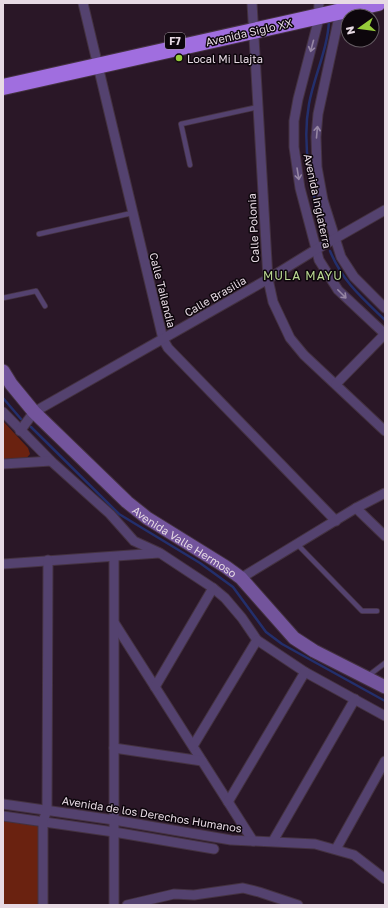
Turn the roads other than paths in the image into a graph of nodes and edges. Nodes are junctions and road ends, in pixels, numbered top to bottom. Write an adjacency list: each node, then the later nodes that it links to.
1 (83, 3): 7 (street, Calle Tailandia)
2 (252, 3): 6 (street, Calle Polonia)
3 (378, 3): 4 (highway, Avenida Siglo XX / F7)
4 (339, 5): 5 (highway, Avenida Siglo XX / F7); 15 (street, Avenida Inglaterra, one-way to 4)
5 (319, 9): 6 (highway, Avenida Siglo XX / F7); 16 (street, Avenida Inglaterra, one-way to 16)
6 (253, 27): 7 (highway, Avenida Siglo XX / F7); 10 (street, Calle Polonia)
7 (98, 62): 8 (highway, Avenida Siglo XX / F7); 9 (highway, Avenida Siglo XX / F7); 13 (street, Calle Tailandia)
8 (3, 79)
9 (3, 87)
10 (258, 107): 11 (lane); 17 (street, Calle Polonia)
11 (190, 165)
12 (385, 210): 15 (street, Calle Brasilia)
13 (132, 213): 14 (lane); 22 (street, Calle Tailandia)
14 (39, 234)
15 (335, 238): 16 (street, Calle Brasilia); 20 (street, Avenida Inglaterra)
16 (315, 250): 17 (street, Calle Brasilia); 21 (street, Avenida Inglaterra, one-way to 21)
17 (268, 279): 22 (street, Calle Brasilia); 24 (street, Calle Polonia)
18 (3, 298): 19 (lane)
19 (45, 306)
20 (385, 308)
21 (385, 334): 24 (street)
22 (163, 339): 26 (street, Calle Brasilia); 33 (street, Calle Tailandia)
23 (3, 371): 26 (street, Avenida Valle Hermoso)
24 (336, 384): 28 (street, Calle Polonia)
25 (3, 412): 27 (street)
26 (34, 412): 27 (street, Calle Brasilia); 40 (street, Avenida Valle Hermoso)
27 (20, 431): 29 (street, Avenida Valle Hermoso)
28 (385, 431)
29 (51, 461): 30 (street); 36 (street, Avenida Valle Hermoso)
30 (3, 464)
31 (385, 493): 32 (street)
32 (356, 508): 33 (street); 34 (street)
33 (336, 521): 35 (street)
34 (385, 536)
35 (298, 544): 40 (street); 42 (lane)
36 (160, 553): 37 (street); 41 (street, Avenida Valle Hermoso)
37 (114, 557): 38 (street); 43 (street)
38 (48, 560): 39 (street); 58 (street)
39 (3, 564)
40 (241, 578): 47 (street, Avenida Valle Hermoso)
41 (213, 588): 44 (street, Avenida Valle Hermoso); 48 (street)
42 (377, 611)
43 (115, 624): 48 (street); 53 (street)
44 (257, 640): 46 (street, Avenida Valle Hermoso); 52 (street)
45 (385, 662): 47 (lane)
46 (305, 672): 50 (street, Avenida Valle Hermoso); 56 (street)
47 (367, 677): 49 (street, Avenida Valle Hermoso)
48 (155, 687): 52 (street)
49 (385, 687)
50 (355, 699): 51 (street, Avenida Valle Hermoso); 64 (street)
51 (385, 716)
52 (193, 746): 54 (street)
53 (114, 748): 54 (street); 60 (street)
54 (202, 761): 56 (street)
55 (385, 761): 66 (street)
56 (228, 802): 63 (street)
57 (3, 804): 58 (street, Avenida de los Derechos Humanos)
58 (47, 810): 60 (street, Avenida de los Derechos Humanos); 61 (street)
59 (3, 816): 61 (street)
60 (114, 820): 62 (street); 63 (street, Avenida de los Derechos Humanos)
61 (43, 821): 62 (street); 68 (street)
62 (114, 832): 65 (street); 69 (street)
63 (252, 841): 64 (street, Avenida de los Derechos Humanos)
64 (273, 841): 66 (street, Avenida de los Derechos Humanos)
65 (214, 849)
66 (336, 849): 67 (street, Avenida de los Derechos Humanos)
67 (385, 879)
68 (43, 905)
69 (114, 905)
70 (127, 905): 71 (street)
71 (298, 905)

